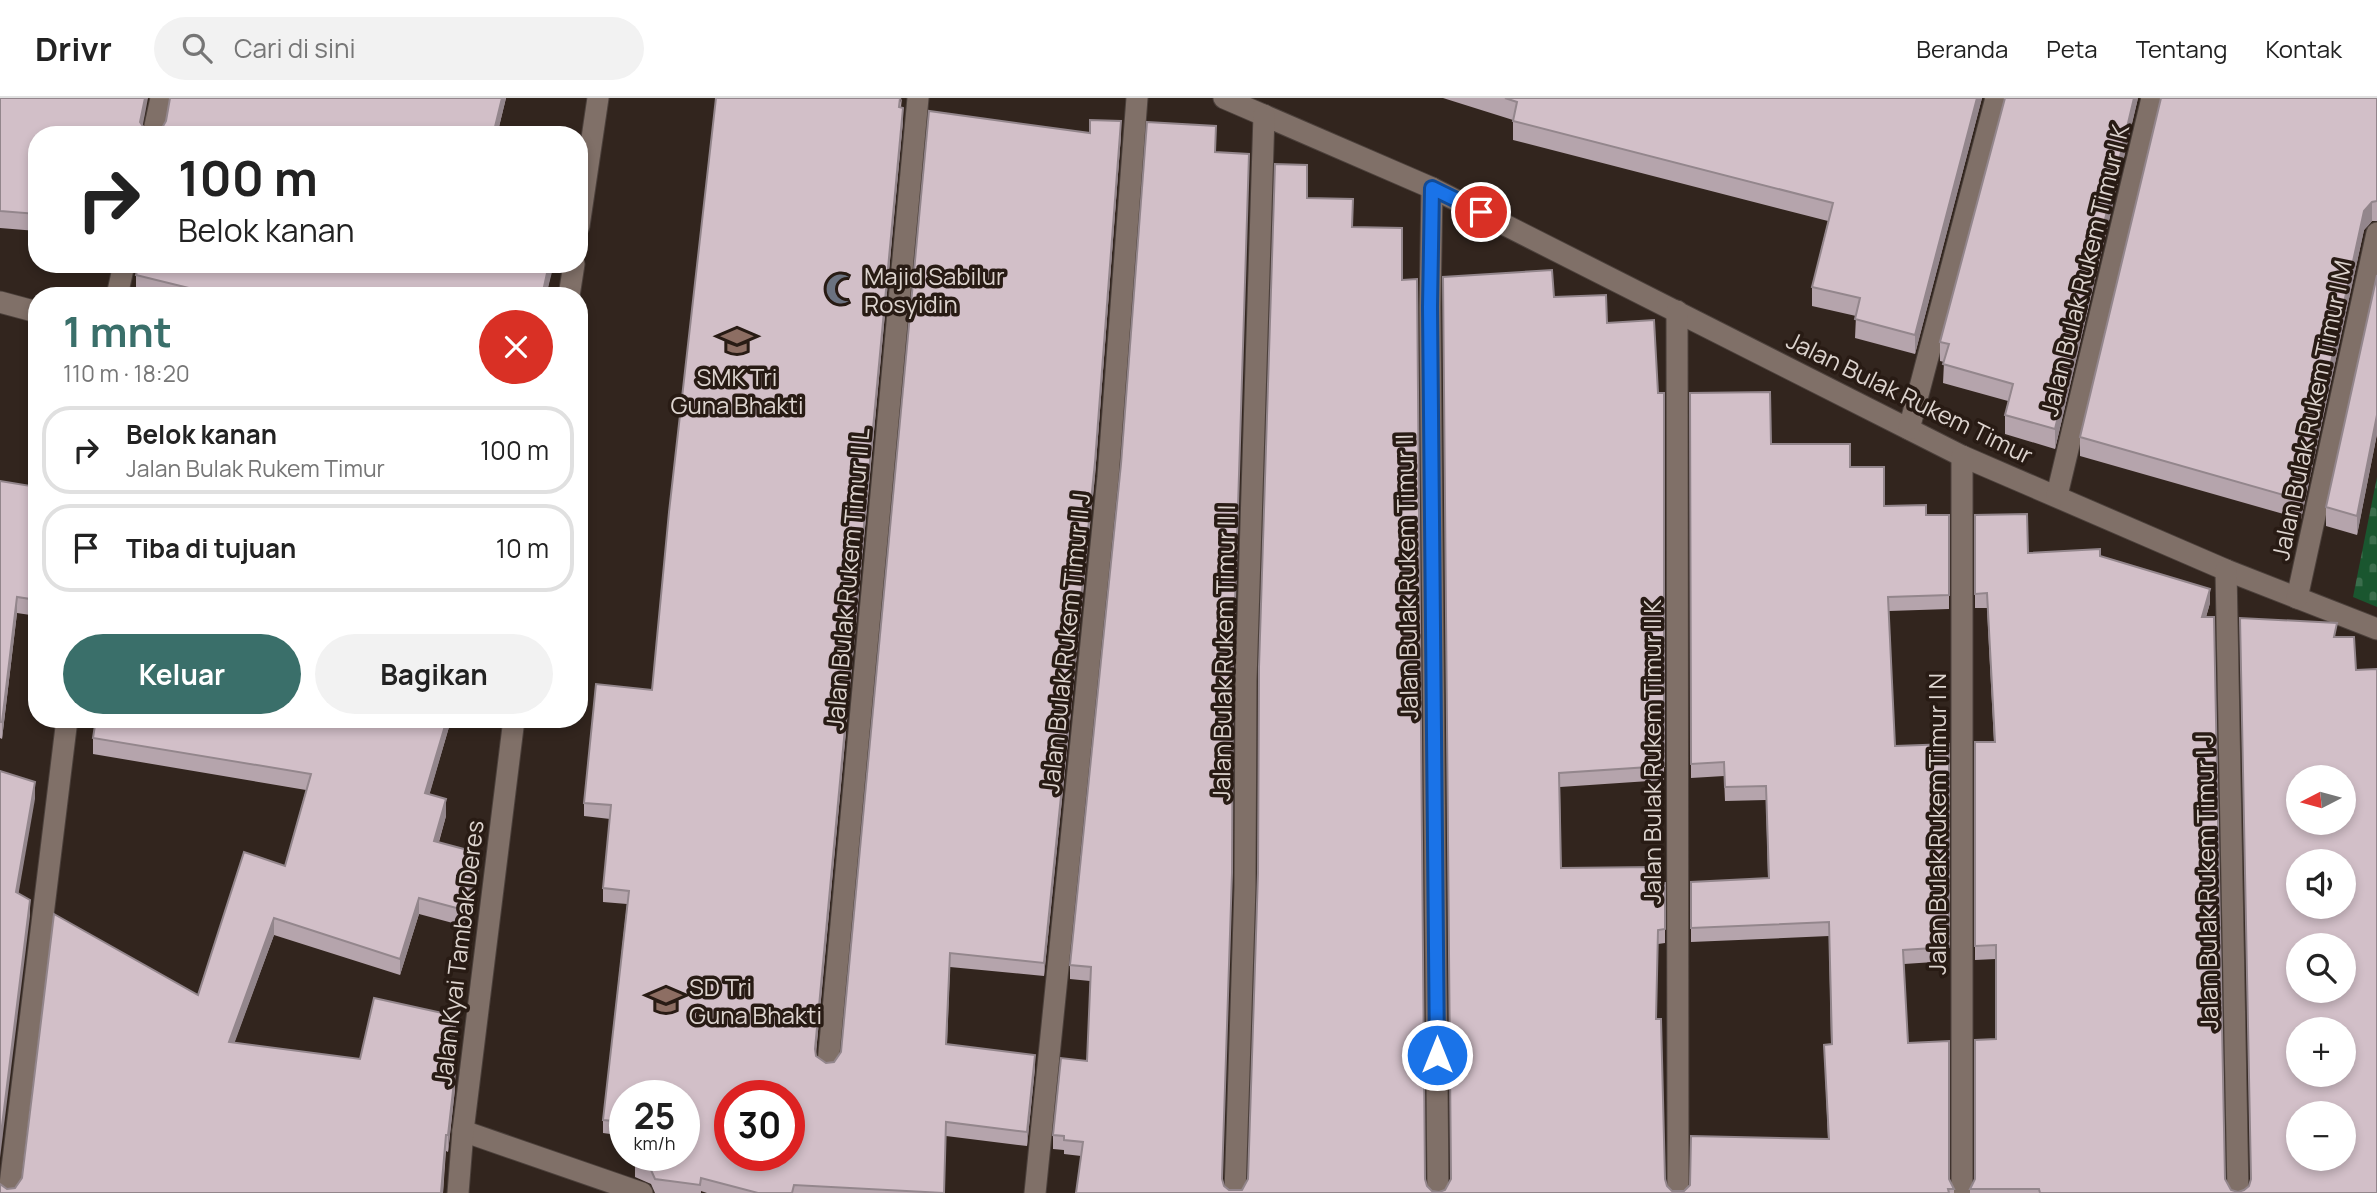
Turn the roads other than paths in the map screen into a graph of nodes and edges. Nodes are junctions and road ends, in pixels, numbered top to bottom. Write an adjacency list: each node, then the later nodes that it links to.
1 (161, 98): 9 (street)
2 (598, 98): 10 (street)
3 (918, 98): 24 (street, Jalan Bulak Rukem Timur II L)
4 (1137, 98): 29 (street, Jalan Bulak Rukem Timur II J)
5 (1224, 98): 8 (street)
6 (1996, 98): 16 (street)
7 (2152, 98): 18 (street, Jalan Bulak Rukem Timur I K)
8 (1264, 115): 11 (street); 30 (street, Jalan Bulak Rukem Timur II I)
9 (155, 126)
10 (588, 165)
11 (1432, 188): 15 (street, Jalan Bulak Rukem Timur); 31 (street, Jalan Bulak Rukem Timur II)
12 (2377, 233): 20 (street, Jalan Bulak Rukem Timur I M)
13 (0, 302): 14 (street)
14 (28, 310)
15 (1677, 311): 16 (street, Jalan Bulak Rukem Timur); 32 (street, Jalan Bulak Rukem Timur II K)
16 (1909, 429): 17 (street, Jalan Bulak Rukem Timur)
17 (1962, 456): 18 (street, Jalan Bulak Rukem Timur); 33 (street, Jalan Bulak Rukem Timur I N)
18 (2057, 495): 19 (street, Jalan Bulak Rukem Timur)
19 (2226, 570): 20 (street, Jalan Bulak Rukem Timur); 34 (street, Jalan Bulak Rukem Timur I J)
20 (2297, 598): 21 (street, Jalan Bulak Rukem Timur)
21 (2377, 629)
22 (66, 728): 26 (street)
23 (513, 728): 25 (street, Jalan Kyai Tambak Deres)
24 (828, 1064)
25 (463, 1131): 27 (street, Jalan Kyai Tambak Deres); 28 (street)
26 (9, 1193)
27 (458, 1193)
28 (642, 1193)
29 (1035, 1193)
30 (1235, 1193)
31 (1438, 1193)
32 (1678, 1193)
33 (1962, 1193)
34 (2238, 1193)

